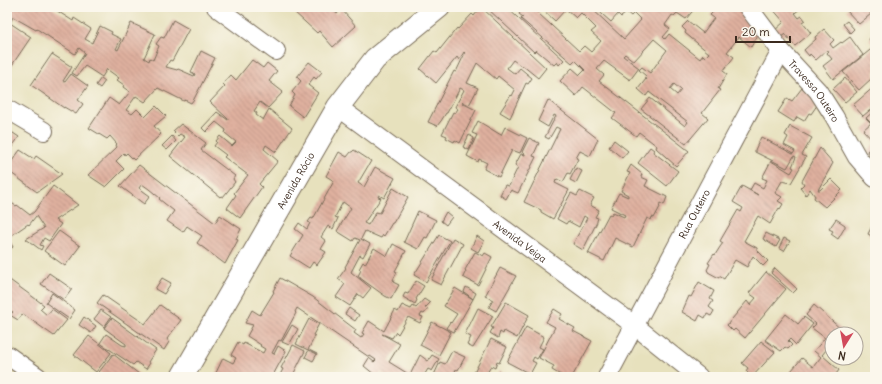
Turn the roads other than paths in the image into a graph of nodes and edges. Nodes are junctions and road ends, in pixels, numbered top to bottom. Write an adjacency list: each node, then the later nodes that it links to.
1 (216, 7): 4 (street)
2 (439, 7): 6 (street, Avenida Rócio)
3 (748, 7): 5 (street, Travessa Outeiro)
4 (276, 51)
5 (781, 51): 9 (street, Travessa Outeiro); 10 (street, Rua Outeiro)
6 (338, 107): 10 (street, Avenida Veiga); 13 (street, Avenida Rócio)
7 (7, 108): 8 (street)
8 (44, 131)
9 (875, 178)
10 (634, 325): 14 (street, Rua Outeiro); 15 (street, Avenida Veiga)
11 (7, 354): 12 (street)
12 (38, 377)
13 (182, 377)
14 (607, 377)
15 (699, 377)

